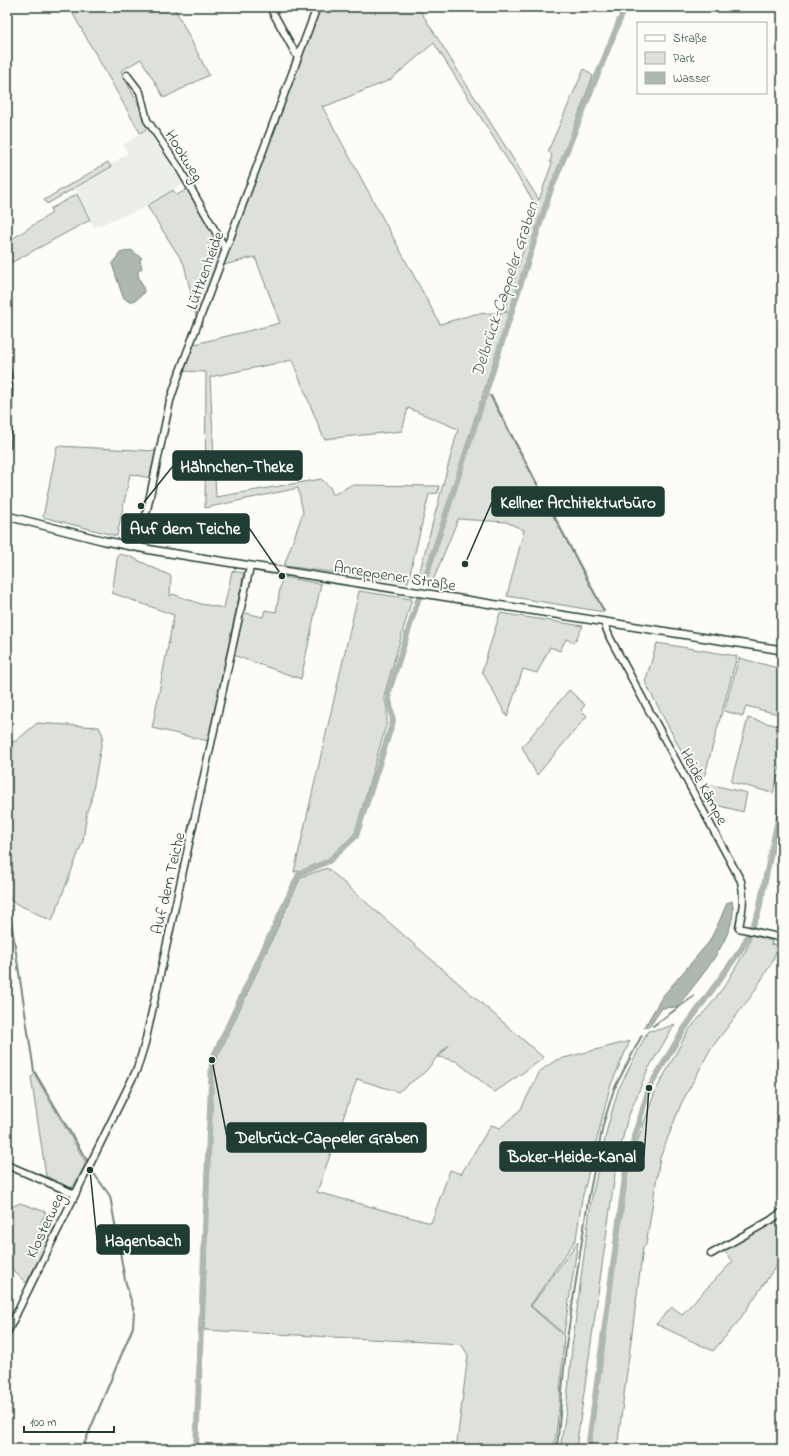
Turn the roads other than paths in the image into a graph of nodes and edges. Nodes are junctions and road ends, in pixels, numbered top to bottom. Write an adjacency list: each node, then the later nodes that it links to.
1 (270, 7): 3 (street)
2 (317, 7): 3 (street, Lüttkenheide)
3 (298, 58): 5 (street, Lüttkenheide)
4 (127, 75): 5 (street, Hookweg)
5 (225, 248): 9 (street, Lüttkenheide)
6 (7, 370): 7 (street)
7 (7, 446)
8 (7, 516): 9 (street, Anreppener Straße)
9 (139, 548): 10 (street, Anreppener Straße)
10 (250, 567): 11 (street, Anreppener Straße); 15 (street, Auf dem Teiche)
11 (605, 622): 12 (street, Anreppener Straße); 13 (street, Heide Kämpe)
12 (782, 650)
13 (782, 938)
14 (7, 1164): 15 (street, Klosterweg)
15 (75, 1194): 18 (street, Klosterweg)
16 (782, 1212): 17 (street)
17 (711, 1254)
18 (7, 1333)

